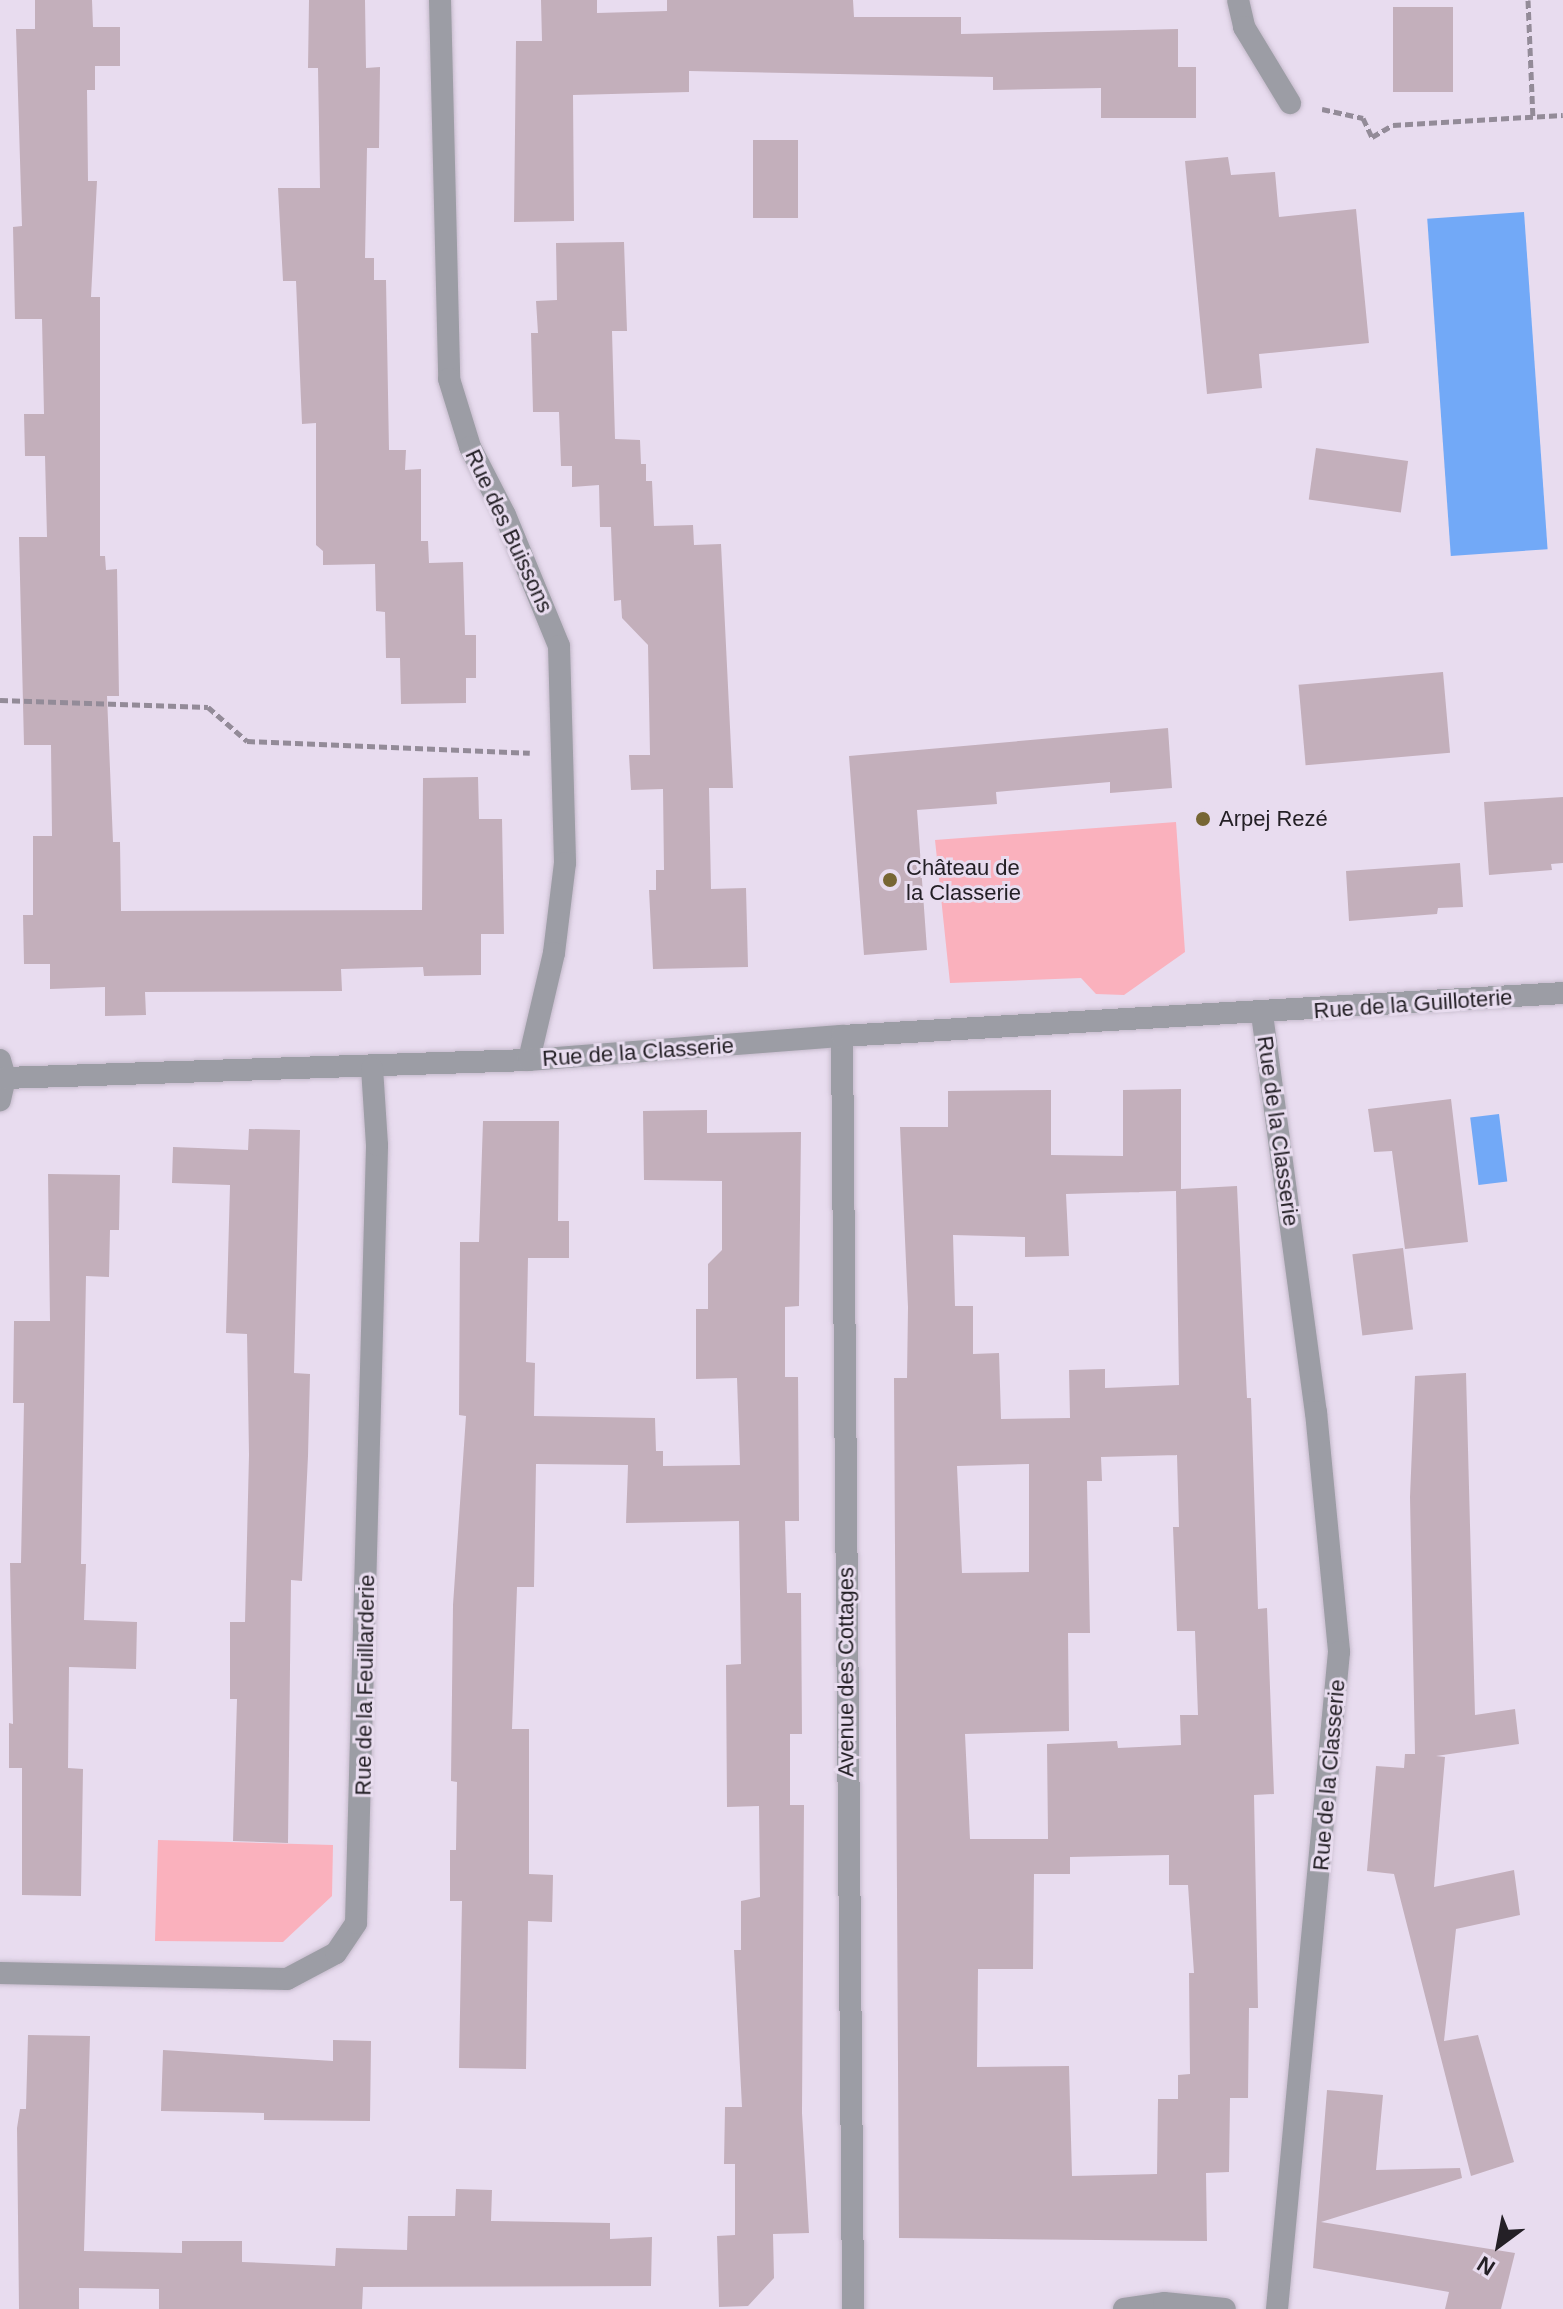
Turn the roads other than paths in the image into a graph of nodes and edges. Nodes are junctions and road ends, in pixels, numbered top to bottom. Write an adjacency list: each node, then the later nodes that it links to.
1 (440, 0): 7 (street, Rue des Buissons)
2 (1238, 0): 3 (street)
3 (1290, 103)
4 (1563, 993): 5 (street, Rue de la Guilloterie)
5 (1262, 1014): 6 (street, Rue de la Classerie); 14 (street, Rue de la Classerie)
6 (842, 1036): 7 (street, Rue de la Classerie); 11 (street, Avenue des Cottages)
7 (529, 1060): 8 (street, Rue de la Classerie)
8 (372, 1068): 9 (street, Rue de la Classerie); 10 (street, Rue de la Feuillarderie)
9 (2, 1079)
10 (0, 1973)
11 (853, 2309)
12 (1124, 2309): 13 (street)
13 (1225, 2309)
14 (1277, 2309)

